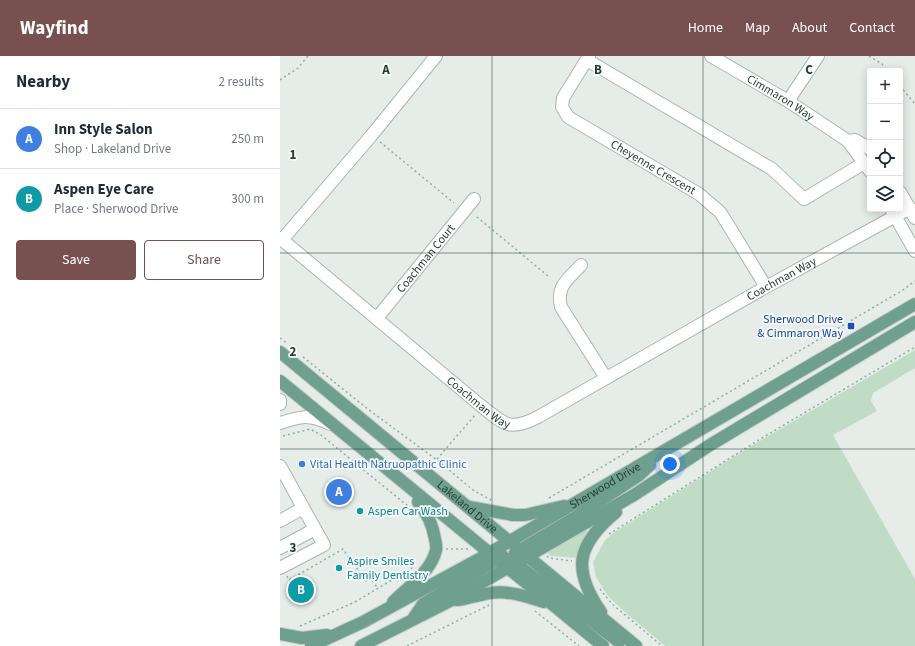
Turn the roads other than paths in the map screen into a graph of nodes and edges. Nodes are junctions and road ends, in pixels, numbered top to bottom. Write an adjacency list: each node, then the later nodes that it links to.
1 (436, 56): 13 (street, Coachman Way)
2 (711, 56): 5 (street, Cimmaron Way)
3 (818, 56): 5 (street)
4 (588, 58): 8 (street); 16 (street, Cheyenne Crescent)
5 (788, 101): 6 (street, Cimmaron Way)
6 (848, 141): 7 (street, Cimmaron Way); 8 (street, Cimmaron Way)
7 (867, 147)
8 (867, 167)
9 (903, 197): 12 (street)
10 (474, 199): 18 (street, Coachman Court)
11 (893, 213): 12 (street, Coachman Way); 14 (street); 16 (street, Coachman Way)
12 (912, 213)
13 (281, 239): 18 (street, Coachman Way)
14 (915, 252)
15 (581, 264): 21 (street)
16 (766, 287): 21 (street, Coachman Way)
17 (915, 304): 27 (main road, Sherwood Drive)
18 (377, 318): 21 (street, Coachman Way)
19 (915, 322): 30 (main road, Sherwood Drive)
20 (280, 352): 32 (main road, Lakeland Drive)
21 (606, 378)
22 (280, 381): 26 (main road, Lakeland Drive)
23 (280, 400): 24 (street)
24 (280, 404)
25 (280, 423): 26 (street)
26 (332, 424): 29 (main road, Lakeland Drive)
27 (667, 449): 31 (main road, Sherwood Drive); 38 (main road)
28 (280, 466): 33 (street)
29 (395, 477): 39 (main road, Lakeland Drive); 43 (main road)
30 (634, 495): 38 (main road, Sherwood Drive); 45 (main road)
31 (575, 503): 32 (main road); 36 (main road, Sherwood Drive)
32 (468, 507): 36 (main road, Lakeland Drive)
33 (304, 508): 34 (street); 35 (street)
34 (280, 521)
35 (315, 529): 37 (street); 40 (street)
36 (510, 542): 38 (main road, Lakeland Drive); 39 (main road, Sherwood Drive)
37 (280, 548)
38 (524, 553): 39 (main road, Sherwood Drive); 45 (main road, Lakeland Drive)
39 (504, 560): 41 (main road, Sherwood Drive); 42 (main road, Lakeland Drive); 43 (main road, Sherwood Drive); 44 (main road); 51 (main road)
40 (283, 571)
41 (450, 601): 42 (main road); 44 (main road, Sherwood Drive)
42 (551, 604): 50 (main road, Lakeland Drive)
43 (384, 612): 47 (main road, Sherwood Drive)
44 (413, 620): 49 (main road, Sherwood Drive)
45 (619, 633): 52 (main road, Lakeland Drive)
46 (280, 634): 47 (main road)
47 (337, 634): 48 (main road, Sherwood Drive)
48 (311, 646)
49 (361, 646)
50 (603, 646)
51 (624, 646)
52 (636, 646)

